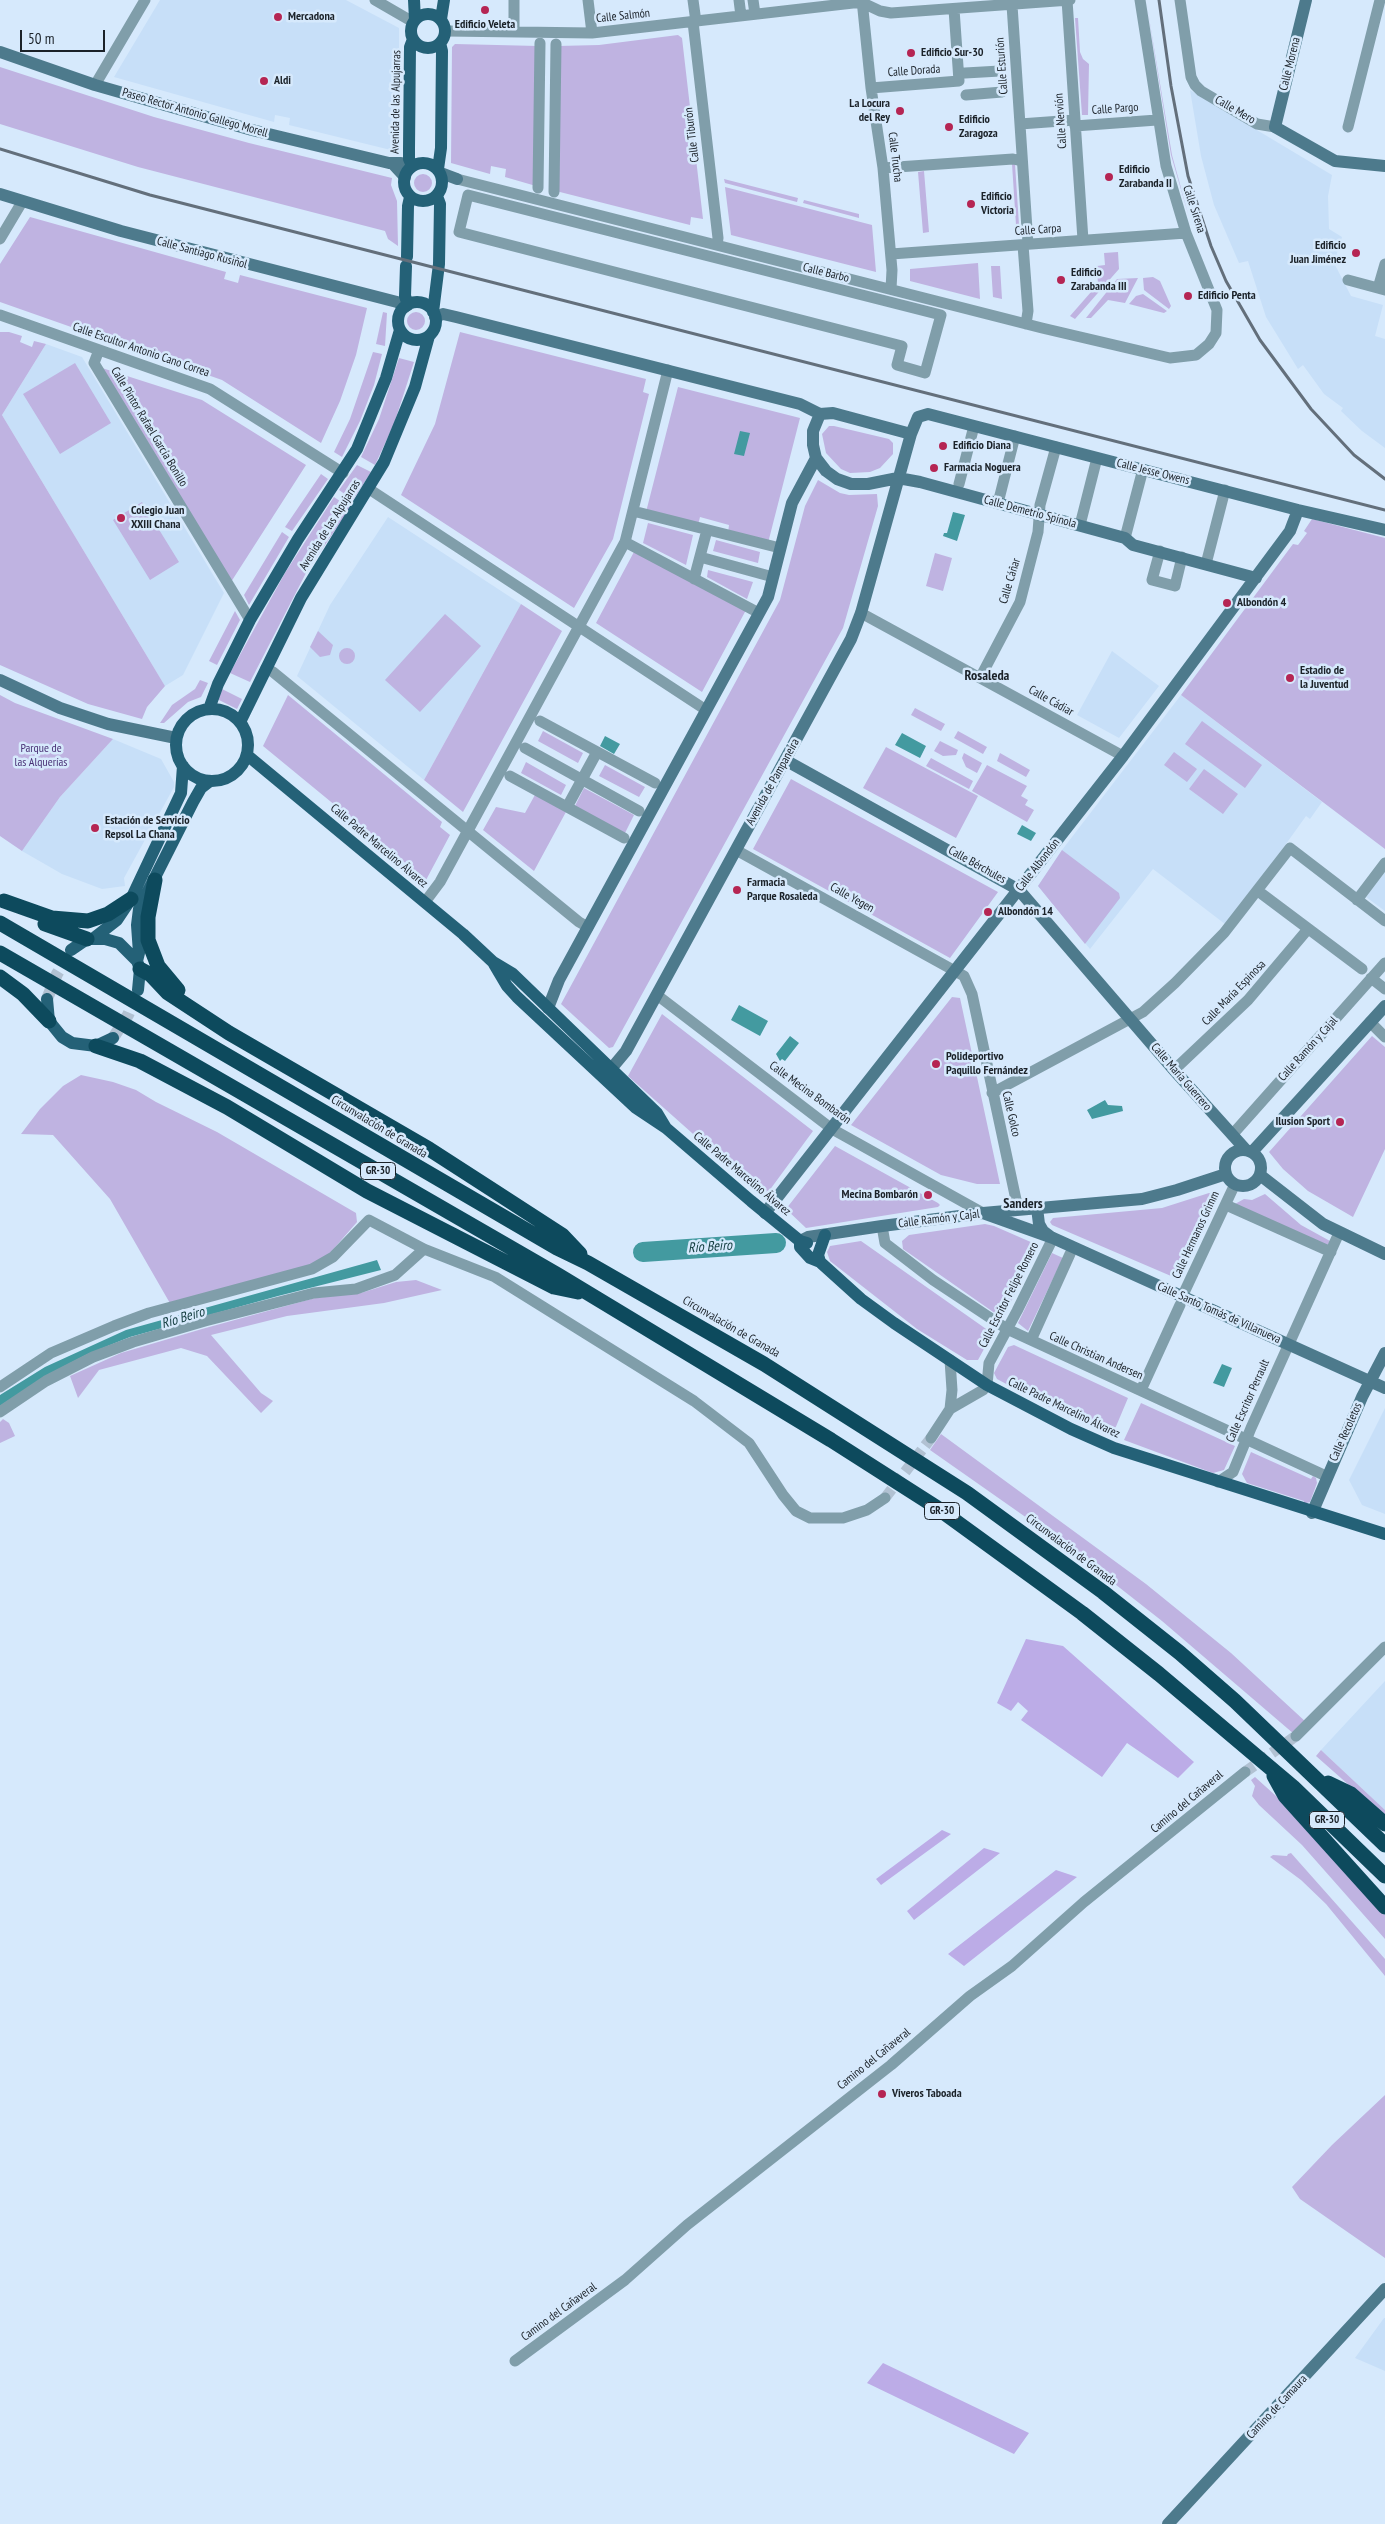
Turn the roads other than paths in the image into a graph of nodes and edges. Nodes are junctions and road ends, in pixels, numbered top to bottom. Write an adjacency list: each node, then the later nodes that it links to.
1 (145, 0): 36 (street)
2 (374, 0): 24 (street)
3 (414, 0): 24 (main road)
4 (444, 0): 26 (main road)
5 (514, 0): 27 (street)
6 (588, 0): 28 (street)
7 (693, 0): 25 (street, Calle Tiburón)
8 (740, 0): 23 (street)
9 (753, 0): 22 (street)
10 (1068, 0): 15 (street, Calle Salmón); 41 (street, Calle Nervión)
11 (1140, 0): 40 (street, Calle Sirena)
12 (1180, 0): 44 (street, Calle Mero)
13 (1306, 0): 44 (street, Calle Morena)
14 (1380, 0): 43 (street)
15 (1051, 1): 19 (street, Calle Salmón)
16 (862, 2): 20 (street, Calle Salmón); 22 (street, Calle Salmón); 37 (street, Calle Trucha)
17 (988, 3): 19 (street, Calle Salmón); 21 (street, Calle Salmón)
18 (939, 5): 20 (street, Calle Salmón); 21 (street, Calle Salmón)
19 (1012, 5): 42 (street, Calle Esturión)
20 (880, 6)
21 (954, 9): 35 (street)
22 (755, 14): 23 (street, Calle Salmón)
23 (741, 16): 25 (street, Calle Salmón)
24 (414, 21): 26 (main road); 29 (main road)
25 (694, 22): 28 (street, Calle Salmón); 59 (street, Calle Tiburón)
26 (443, 25): 27 (street, Calle Salmón); 30 (main road)
27 (514, 32): 28 (street, Calle Salmón)
28 (592, 33)
29 (413, 39): 30 (main road); 48 (main road, Avenida de las Alpujarras)
30 (440, 43): 50 (main road)
31 (540, 43): 51 (street)
32 (556, 44): 52 (street)
33 (0, 52): 36 (street, Paseo Rector Antonio Gallego Morell)
34 (1000, 71): 35 (street, Calle Dorada)
35 (962, 77): 37 (street, Calle Dorada)
36 (95, 85): 48 (street, Paseo Rector Antonio Gallego Morell)
37 (872, 88): 47 (street, Calle Trucha)
38 (1002, 92): 39 (street)
39 (966, 95)
40 (1157, 120): 41 (street, Calle Pargo); 56 (street, Calle Sirena)
41 (1075, 123): 42 (street, Calle Pargo); 58 (street, Calle Nervión)
42 (1020, 124): 45 (street, Calle Esturión)
43 (1348, 127)
44 (1275, 128): 46 (street, Calle Mero)
45 (1022, 161): 47 (street); 60 (street, Calle Esturión)
46 (1385, 166)
47 (883, 168): 61 (street, Calle Trucha)
48 (409, 170): 50 (main road); 54 (main road)
49 (457, 179): 50 (street, Calle Barbo); 59 (street, Calle Barbo)
50 (440, 181): 54 (main road); 67 (main road)
51 (538, 188)
52 (554, 192)
53 (0, 194): 55 (street, Calle Santiago Rusiñol)
54 (410, 197): 66 (main road)
55 (22, 202): 57 (street); 66 (street, Calle Santiago Rusiñol)
56 (1186, 233): 58 (street, Calle Carpa); 74 (street, Calle Sirena)
57 (0, 240)
58 (1083, 240): 60 (street, Calle Carpa)
59 (717, 245): 64 (street, Calle Barbo)
60 (1026, 245): 61 (street, Calle Carpa); 70 (street, Calle Esturión)
61 (891, 254): 64 (street, Calle Trucha)
62 (1385, 264): 65 (street)
63 (1348, 280): 65 (street)
64 (891, 289): 70 (street, Calle Barbo)
65 (1382, 289)
66 (407, 306): 67 (main road); 71 (main road)
67 (434, 314): 72 (main road); 75 (street)
68 (0, 315): 73 (street, Calle Escultor Antonio Cano Correa)
69 (941, 315): 69 (street)
70 (1026, 324): 74 (street, Calle Barbo)
71 (400, 330): 72 (main road); 85 (main road, Avenida de las Alpujarras)
72 (428, 336): 88 (main road, Avenida de las Alpujarras)
73 (99, 350): 85 (street, Calle Escultor Antonio Cano Correa); 109 (street, Calle Pintor Rafael García Bonillo)
74 (1196, 355)
75 (668, 370): 76 (street); 92 (street)
76 (820, 414): 79 (street); 82 (street)
77 (922, 415): 79 (street, Avenida de Pampaneira); 80 (street, Calle Jesse Owens)
78 (973, 430): 87 (street)
79 (911, 434): 86 (street, Avenida de Pampaneira)
80 (1015, 436): 81 (street, Calle Jesse Owens); 90 (street)
81 (1056, 447): 83 (street, Calle Jesse Owens); 93 (street, Calle Cáñar)
82 (816, 458): 86 (street); 99 (street)
83 (1097, 458): 84 (street, Calle Jesse Owens); 94 (street)
84 (1142, 469): 89 (street, Calle Jesse Owens); 97 (street)
85 (343, 473): 109 (main road, Avenida de las Alpujarras)
86 (898, 478): 90 (street, Calle Demetrio Spínola); 107 (street, Avenida de Pampaneira)
87 (959, 484)
88 (369, 489): 110 (street); 111 (main road, Avenida de las Alpujarras)
89 (1225, 490): 91 (street, Calle Jesse Owens); 103 (street)
90 (998, 503): 93 (street, Calle Demetrio Spínola)
91 (1298, 510): 96 (street, Calle Jesse Owens); 105 (street, Calle Albondón)
92 (633, 511): 95 (street); 98 (street)
93 (1039, 514): 94 (street, Calle Demetrio Spínola); 112 (street, Calle Cáñar)
94 (1080, 525): 97 (street, Calle Demetrio Spínola)
95 (707, 530): 99 (street); 101 (street)
96 (1385, 530)
97 (1125, 538): 100 (street, Calle Demetrio Spínola)
98 (625, 542): 106 (street); 110 (street)
99 (780, 548): 104 (street)
100 (1160, 551): 102 (street, Calle Demetrio Spínola); 102 (street)
101 (700, 557): 104 (street); 106 (street)
102 (1182, 557): 103 (street, Calle Demetrio Spínola)
103 (1206, 564): 105 (street, Calle Demetrio Spínola)
104 (772, 577): 108 (street)
105 (1256, 578): 122 (street, Calle Albondón)
106 (694, 579): 108 (street)
107 (861, 613): 112 (street, Calle Cádiar); 123 (street, Avenida de Pampaneira)
108 (759, 614): 115 (street)
109 (250, 620): 114 (main road, Avenida de las Alpujarras)
110 (579, 627): 115 (street); 131 (street)
111 (266, 668): 117 (main road, Avenida de las Alpujarras); 131 (street)
112 (980, 678): 122 (street, Calle Cádiar)
113 (0, 680): 118 (street)
114 (209, 709): 117 (main road); 118 (main road)
115 (706, 710): 144 (street)
116 (540, 721): 120 (street)
117 (240, 722): 121 (main road)
118 (176, 738): 124 (main road)
119 (525, 748): 126 (street)
120 (597, 752): 126 (street); 128 (street)
121 (247, 755): 127 (main road); 141 (main road, Calle Padre Marcelino Álvarez)
122 (1123, 756): 136 (street, Calle Albondón)
123 (784, 760): 133 (street, Avenida de Pampaneira); 136 (street, Calle Bérchules)
124 (183, 766): 127 (main road); 138 (main road)
125 (510, 776): 129 (street)
126 (582, 779): 129 (street); 130 (street)
127 (210, 781): 135 (main road)
128 (655, 783)
129 (567, 807): 132 (street)
130 (639, 810)
131 (468, 830): 141 (street); 144 (street)
132 (624, 838)
133 (736, 850): 153 (street, Calle Yegen); 159 (street, Avenida de Pampaneira)
134 (1385, 863): 140 (street)
135 (155, 880): 151 (main road); 167 (highway)
136 (1018, 890): 153 (street, Calle Albondón); 164 (street, Calle Bérchules)
137 (1262, 894): 145 (street)
138 (131, 899): 139 (highway); 146 (main road)
139 (2, 900): 146 (highway)
140 (1358, 900): 142 (street); 164 (street)
141 (425, 902): 149 (main road, Calle Padre Marcelino Álvarez)
142 (1385, 922)
143 (0, 923): 199 (highway, Circunvalación de Granada / GR-30)
144 (588, 927): 157 (street)
145 (1308, 929): 152 (street); 173 (street, Calle María Espinosa)
146 (90, 938): 147 (main road); 151 (main road)
147 (71, 950)
148 (3, 955): 200 (highway, GR-30)
149 (493, 962): 160 (main road, Calle Padre Marcelino Álvarez); 171 (main road, Calle Padre Marcelino Álvarez)
150 (1385, 963): 155 (street, Calle Ramón y Cajal)
151 (139, 965): 158 (main road); 167 (highway)
152 (1362, 969)
153 (956, 971): 174 (street, Calle Golco); 176 (street, Calle Albondón)
154 (0, 977): 165 (highway)
155 (1371, 978): 156 (street); 177 (street, Calle Ramón y Cajal)
156 (1385, 988)
157 (555, 989): 160 (street); 163 (street)
158 (138, 990)
159 (657, 995): 172 (street, Avenida de Pampaneira); 176 (street, Calle Mecina Bombarón)
160 (536, 996): 163 (main road, Calle Padre Marcelino Álvarez)
161 (48, 999): 165 (main road)
162 (1385, 1006): 166 (street)
163 (548, 1008): 171 (main road); 172 (main road, Calle Padre Marcelino Álvarez)
164 (1130, 1019): 173 (street, Calle María Guerrero); 174 (street)
165 (49, 1022): 170 (main road)
166 (1370, 1022): 168 (street); 178 (street)
167 (214, 1023): 199 (highway)
168 (1385, 1037)
169 (112, 1038): 170 (main road)
170 (96, 1046): 200 (highway)
171 (571, 1049): 172 (main road); 175 (main road, Calle Padre Marcelino Álvarez)
172 (611, 1070): 175 (main road, Calle Padre Marcelino Álvarez)
173 (1174, 1070): 177 (street, Calle María Guerrero)
174 (992, 1093): 185 (street, Calle Golco)
175 (666, 1128): 186 (main road, Calle Padre Marcelino Álvarez)
176 (832, 1129): 186 (street, Calle Albondón); 187 (street, Calle Mecina Bombarón)
177 (1232, 1135): 178 (street, Calle María Guerrero); 179 (street)
178 (1249, 1151): 179 (street); 181 (street)
179 (1232, 1153): 180 (street)
180 (1226, 1174): 182 (street); 184 (street, Calle Ramón y Cajal)
181 (1260, 1176): 182 (street); 190 (street)
182 (1235, 1184): 183 (street, Calle Hermanos Grimm)
183 (1226, 1204): 195 (street); 201 (street, Calle Hermanos Grimm)
184 (1036, 1208): 185 (street, Calle Ramón y Cajal); 192 (street, Calle Santo Tomás de Villanueva)
185 (1018, 1209): 187 (street, Calle Ramón y Cajal); 189 (street)
186 (765, 1213): 193 (main road, Calle Padre Marcelino Álvarez)
187 (983, 1213): 188 (street, Calle Ramón y Cajal); 189 (street, Calle Santo Tomás de Villanueva)
188 (882, 1226): 191 (street, Calle Ramón y Cajal); 202 (street, Calle Christian Andersen)
189 (1018, 1226): 192 (street, Calle Santo Tomás de Villanueva)
190 (1340, 1233): 195 (street, Calle Escritor Perrault); 197 (street)
191 (825, 1235): 193 (street, Calle Ramón y Cajal); 198 (main road)
192 (1053, 1238): 201 (street, Calle Santo Tomás de Villanueva); 202 (street, Calle Escritor Felipe Romero)
193 (800, 1241): 198 (main road, Calle Padre Marcelino Álvarez)
194 (424, 1249): 211 (street); 215 (street); 222 (street)
195 (1331, 1252): 204 (street, Calle Escritor Perrault)
196 (1070, 1254): 203 (street)
197 (1385, 1254)
198 (819, 1259): 206 (main road, Calle Padre Marcelino Álvarez)
199 (588, 1263): 229 (highway, Circunvalación de Granada / GR-30)
200 (589, 1294): 227 (highway, GR-30)
201 (1181, 1301): 204 (street, Calle Santo Tomás de Villanueva); 212 (street, Calle Hermanos Grimm)
202 (1008, 1330): 207 (street, Calle Escritor Felipe Romero); 217 (street, Calle Christian Andersen)
203 (1032, 1338)
204 (1288, 1345): 209 (street, Calle Santo Tomás de Villanueva); 217 (street, Calle Escritor Perrault)
205 (1385, 1353): 209 (street, Calle Recoletos)
206 (950, 1360): 208 (main road, Calle Padre Marcelino Álvarez); 214 (street)
207 (988, 1363): 208 (street, Calle Escritor Felipe Romero); 210 (street, Calle Escritor Felipe Romero)
208 (966, 1372): 210 (main road, Calle Padre Marcelino Álvarez)
209 (1370, 1382): 213 (street, Calle Santo Tomás de Villanueva); 219 (street, Calle Recoletos)
210 (987, 1385): 214 (street); 220 (main road, Calle Padre Marcelino Álvarez)
211 (0, 1386)
212 (1142, 1388)
213 (1385, 1388)
214 (950, 1409): 216 (street)
215 (0, 1412)
216 (931, 1438)
217 (1246, 1440): 218 (street, Calle Escritor Perrault); 219 (street, Calle Christian Andersen)
218 (1233, 1472): 220 (street); 221 (street)
219 (1326, 1476): 223 (street, Calle Recoletos)
220 (1218, 1482): 221 (main road, Calle Padre Marcelino Álvarez)
221 (1237, 1488): 223 (main road, Calle Padre Marcelino Álvarez)
222 (884, 1498)
223 (1312, 1512): 224 (main road, Calle Padre Marcelino Álvarez)
224 (1385, 1534)
225 (1385, 1647): 226 (street)
226 (1296, 1736)
227 (1268, 1766): 232 (highway, GR-30); 233 (highway)
228 (1245, 1772): 235 (street, Camino del Cañaveral)
229 (1316, 1776): 230 (highway); 231 (highway, Circunvalación de Granada / GR-30)
230 (1385, 1824)
231 (1385, 1845)
232 (1385, 1876)
233 (1385, 1907)
234 (1385, 2289): 236 (street, Camino de Camaura)
235 (515, 2361)
236 (1168, 2524)

